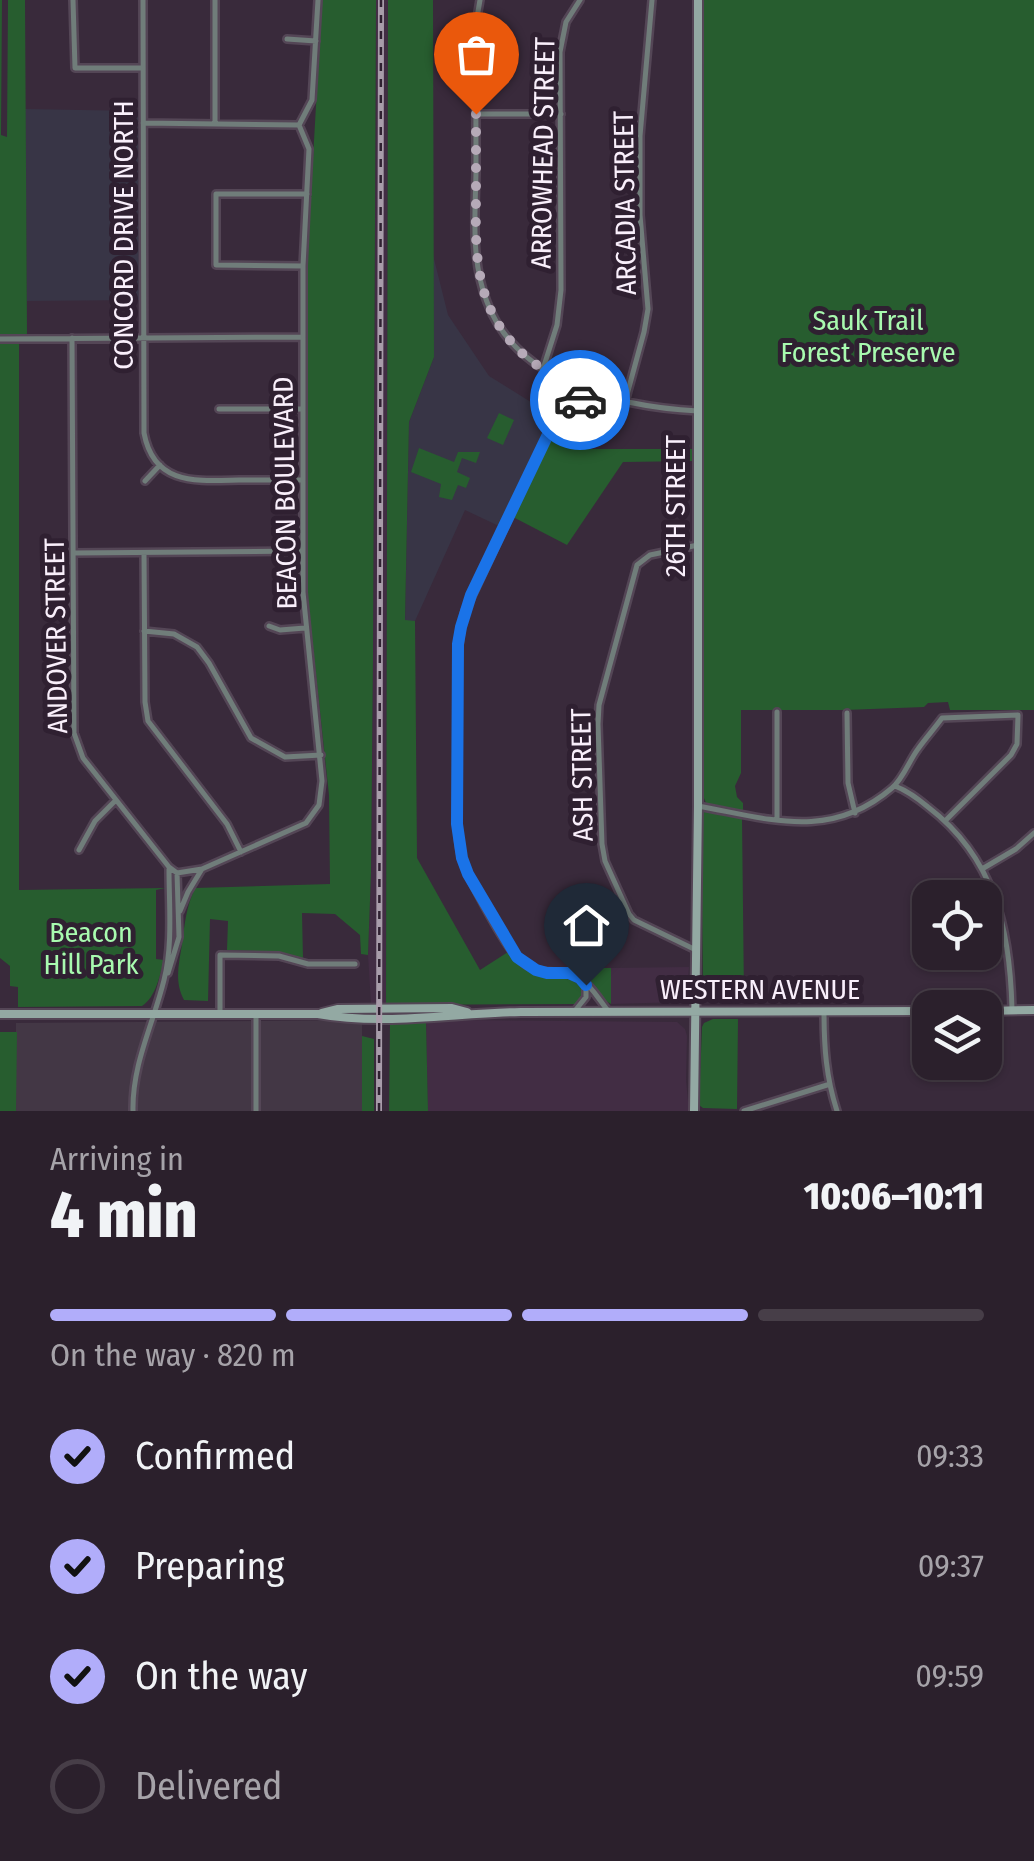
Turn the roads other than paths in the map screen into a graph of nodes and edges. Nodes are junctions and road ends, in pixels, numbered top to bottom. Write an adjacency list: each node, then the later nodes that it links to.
1 (74, 0): 11 (street)
2 (143, 0): 11 (street, CONCORD DRIVE NORTH)
3 (214, 0): 15 (street)
4 (318, 0): 10 (street, BEACON BOULEVARD)
5 (480, 0): 12 (street)
6 (580, 0): 13 (street, ARROWHEAD STREET)
7 (652, 0): 25 (street, ARCADIA STREET)
8 (698, 0): 28 (street, 26TH STREET)
9 (287, 39): 10 (street)
10 (316, 40): 16 (street, BEACON BOULEVARD)
11 (143, 68): 14 (street, CONCORD DRIVE NORTH)
12 (476, 114): 13 (street); 23 (street)
13 (560, 114): 23 (street, ARROWHEAD STREET)
14 (143, 123): 15 (street); 22 (street, CONCORD DRIVE NORTH)
15 (215, 123): 16 (street)
16 (299, 125): 17 (street, BEACON BOULEVARD)
17 (307, 194): 18 (street, BEACON BOULEVARD); 18 (street)
18 (303, 266): 19 (street, BEACON BOULEVARD)
19 (303, 337): 22 (street); 27 (street, BEACON BOULEVARD)
20 (0, 338): 21 (street)
21 (72, 338): 22 (street); 34 (street, ANDOVER STREET)
22 (144, 338): 29 (street, CONCORD DRIVE NORTH)
23 (543, 369): 24 (street)
24 (591, 392): 25 (street); 59 (street)
25 (625, 402): 28 (street)
26 (219, 409): 27 (street)
27 (303, 409): 30 (street, BEACON BOULEVARD)
28 (698, 410): 32 (street, 26TH STREET)
29 (160, 465): 30 (street); 31 (street)
30 (303, 480): 33 (street, BEACON BOULEVARD)
31 (145, 481)
32 (698, 545): 44 (street, 26TH STREET); 56 (street, ASH STREET)
33 (303, 552): 35 (street); 37 (street, BEACON BOULEVARD)
34 (73, 553): 35 (street); 43 (street, ANDOVER STREET)
35 (144, 553): 38 (street)
36 (269, 626): 37 (street)
37 (307, 628): 41 (street, BEACON BOULEVARD)
38 (144, 630): 41 (street); 50 (street)
39 (777, 712): 46 (street)
40 (847, 713): 45 (street)
41 (321, 756): 50 (street, BEACON BOULEVARD)
42 (895, 786): 45 (street); 47 (street); 47 (street)
43 (116, 800): 49 (street); 51 (street, ANDOVER STREET)
44 (698, 806): 46 (street); 56 (street, 26TH STREET)
45 (855, 812): 46 (street)
46 (777, 820)
47 (946, 820): 53 (street)
48 (1034, 833): 53 (street)
49 (79, 850)
50 (241, 852): 52 (street, BEACON BOULEVARD)
51 (169, 868): 54 (street, ANDOVER STREET); 58 (street)
52 (202, 869): 54 (street); 55 (street)
53 (982, 869): 61 (street)
54 (177, 873): 55 (street)
55 (180, 911): 58 (street)
56 (696, 950): 67 (street, 26TH STREET)
57 (354, 964): 70 (street)
58 (164, 980): 69 (street)
59 (586, 985): 65 (street); 66 (street)
60 (1002, 1010): 61 (street)
61 (1012, 1010): 62 (street)
62 (1034, 1010)
63 (824, 1011): 64 (street, WESTERN AVENUE); 67 (street, WESTERN AVENUE); 72 (street)
64 (912, 1011)
65 (574, 1012): 66 (street, WESTERN AVENUE); 71 (street, WESTERN AVENUE)
66 (610, 1012): 67 (street, WESTERN AVENUE)
67 (694, 1012): 75 (street, 26TH STREET)
68 (0, 1014): 69 (street, WESTERN AVENUE)
69 (153, 1014): 70 (street, WESTERN AVENUE); 73 (street)
70 (220, 1014): 71 (street, WESTERN AVENUE)
71 (256, 1014): 74 (street)
72 (828, 1085): 76 (street); 77 (street)
73 (132, 1111)
74 (256, 1111)
75 (694, 1111)
76 (744, 1111)
77 (837, 1111)

